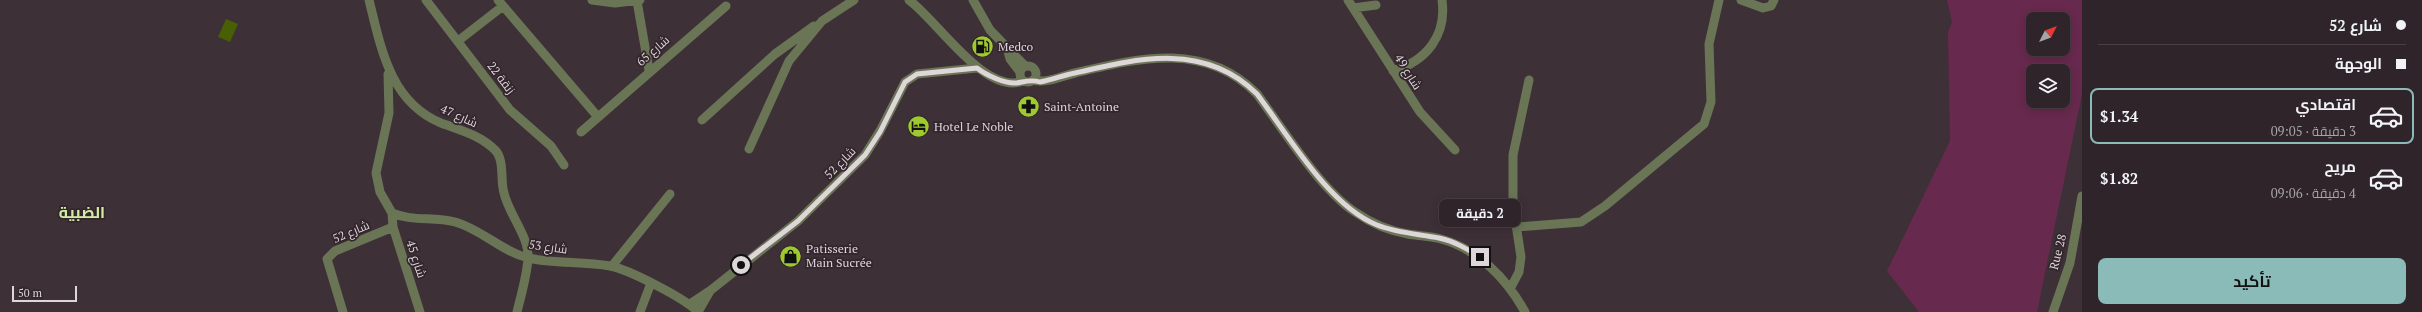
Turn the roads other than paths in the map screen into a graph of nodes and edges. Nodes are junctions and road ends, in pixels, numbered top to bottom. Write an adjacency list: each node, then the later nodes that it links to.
1 (365, 0): 2 (street)
2 (370, 0): 21 (street)
3 (426, 0): 18 (street, زنقة 22)
4 (592, 0): 12 (street)
5 (854, 0): 17 (street)
6 (909, 0): 19 (street)
7 (973, 0): 23 (street)
8 (1442, 0): 22 (street)
9 (1719, 0): 35 (street)
10 (1740, 0): 11 (street)
11 (1774, 0)
12 (639, 1): 20 (street)
13 (500, 3): 18 (street); 26 (street)
14 (1351, 4): 15 (street); 22 (street, شارع 49)
15 (1376, 5)
16 (726, 6): 20 (street, شارع 65)
17 (822, 21): 27 (street); 29 (street)
18 (458, 41): 31 (street, زنقة 22)
19 (977, 68): 23 (street); 41 (street, شارع 52)
20 (649, 70): 26 (street, شارع 65)
21 (388, 71): 34 (street); 37 (street, شارع 47)
22 (1393, 72): 30 (street, شارع 49)
23 (1022, 73): 24 (street); 24 (street)
24 (1035, 76): 40 (street)
25 (1529, 80): 35 (street)
26 (598, 117): 28 (street, شارع 65)
27 (702, 120)
28 (582, 132)
29 (749, 149)
30 (1455, 150)
31 (564, 165)
32 (670, 194): 38 (street)
33 (2082, 196): 49 (street, Rue 28)
34 (392, 213): 36 (street, شارع 45); 37 (street, شارع 53)
35 (1517, 227): 40 (street)
36 (393, 228): 43 (street, شارع 52); 44 (street, شارع 45)
37 (528, 258): 38 (street, شارع 53); 45 (street)
38 (612, 266): 39 (street, شارع 53)
39 (652, 283): 42 (street, شارع 53); 46 (street)
40 (1510, 289): 48 (street)
41 (711, 290): 42 (street, شارع 52); 47 (street, شارع 52)
42 (690, 304): 47 (street, شارع 53)
43 (343, 312)
44 (420, 312)
45 (517, 312)
46 (640, 312)
47 (698, 312)
48 (1525, 312)
49 (2053, 312)

